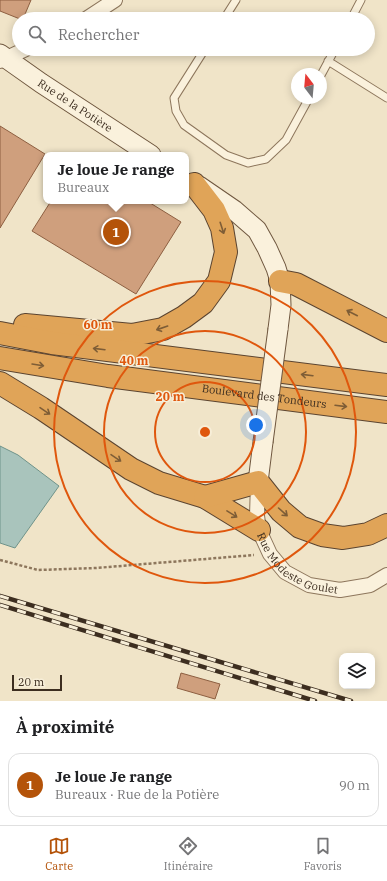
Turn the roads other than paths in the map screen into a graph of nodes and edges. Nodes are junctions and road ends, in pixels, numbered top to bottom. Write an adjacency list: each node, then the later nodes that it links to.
1 (115, 0): 4 (street)
2 (236, 0): 5 (lane)
3 (361, 0): 6 (lane)
4 (97, 12)
5 (228, 12)
6 (355, 12)
7 (12, 54): 10 (street)
8 (201, 56): 14 (lane)
9 (331, 56): 11 (lane)
10 (2, 58): 15 (main road, Rue de la Potière)
11 (328, 61): 12 (lane); 13 (lane)
12 (324, 68)
13 (387, 98)
14 (306, 104)
15 (146, 152)
16 (190, 181): 17 (main road); 18 (highway, one-way to 18)
17 (280, 281): 19 (highway, one-way to 17); 25 (main road, bridge)
18 (0, 322)
19 (387, 331)
20 (0, 333): 23 (highway, one-way to 20)
21 (0, 358): 24 (highway, Boulevard des Tondeurs, one-way to 24)
22 (0, 382): 26 (highway, one-way to 26)
23 (387, 385)
24 (387, 412)
25 (258, 482): 26 (highway); 27 (highway, one-way to 27); 28 (street, Rue Modeste Goulet)
26 (205, 497): 28 (highway, one-way to 28)
27 (387, 525)
28 (259, 530): 29 (street, Rue Modeste Goulet)
29 (387, 575)

